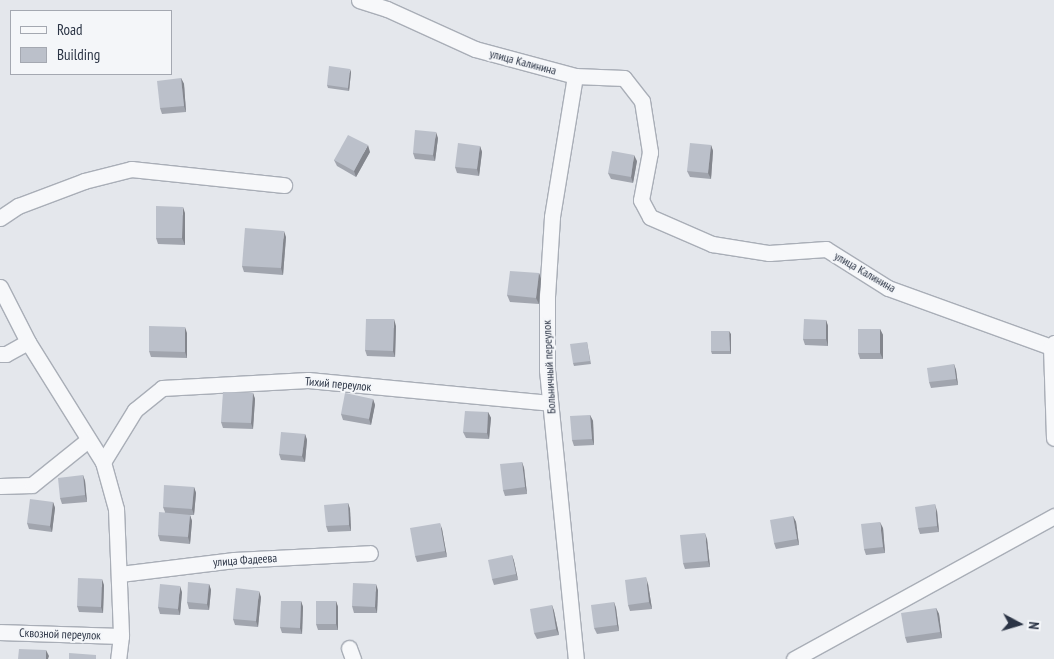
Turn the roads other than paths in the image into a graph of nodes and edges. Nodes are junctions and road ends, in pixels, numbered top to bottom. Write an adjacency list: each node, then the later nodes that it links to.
1 (359, 0): 2 (street, улица Калинина)
2 (575, 76): 7 (street, улица Калинина); 9 (street, Больничный переулок)
3 (284, 185): 4 (street)
4 (0, 218)
5 (0, 287): 6 (street)
6 (28, 342): 8 (street); 11 (street)
7 (1052, 345): 10 (street)
8 (0, 354)
9 (550, 403): 12 (street, Тихий переулок); 20 (street, Больничный переулок)
10 (1054, 438)
11 (88, 440): 12 (street); 13 (street)
12 (103, 462): 16 (street)
13 (0, 486)
14 (1054, 516): 21 (street)
15 (370, 553): 16 (street, улица Фадеева)
16 (120, 574): 18 (street)
17 (0, 632): 18 (street, Сквозной переулок)
18 (121, 636): 19 (street)
19 (118, 659)
20 (576, 659)
21 (794, 659)

